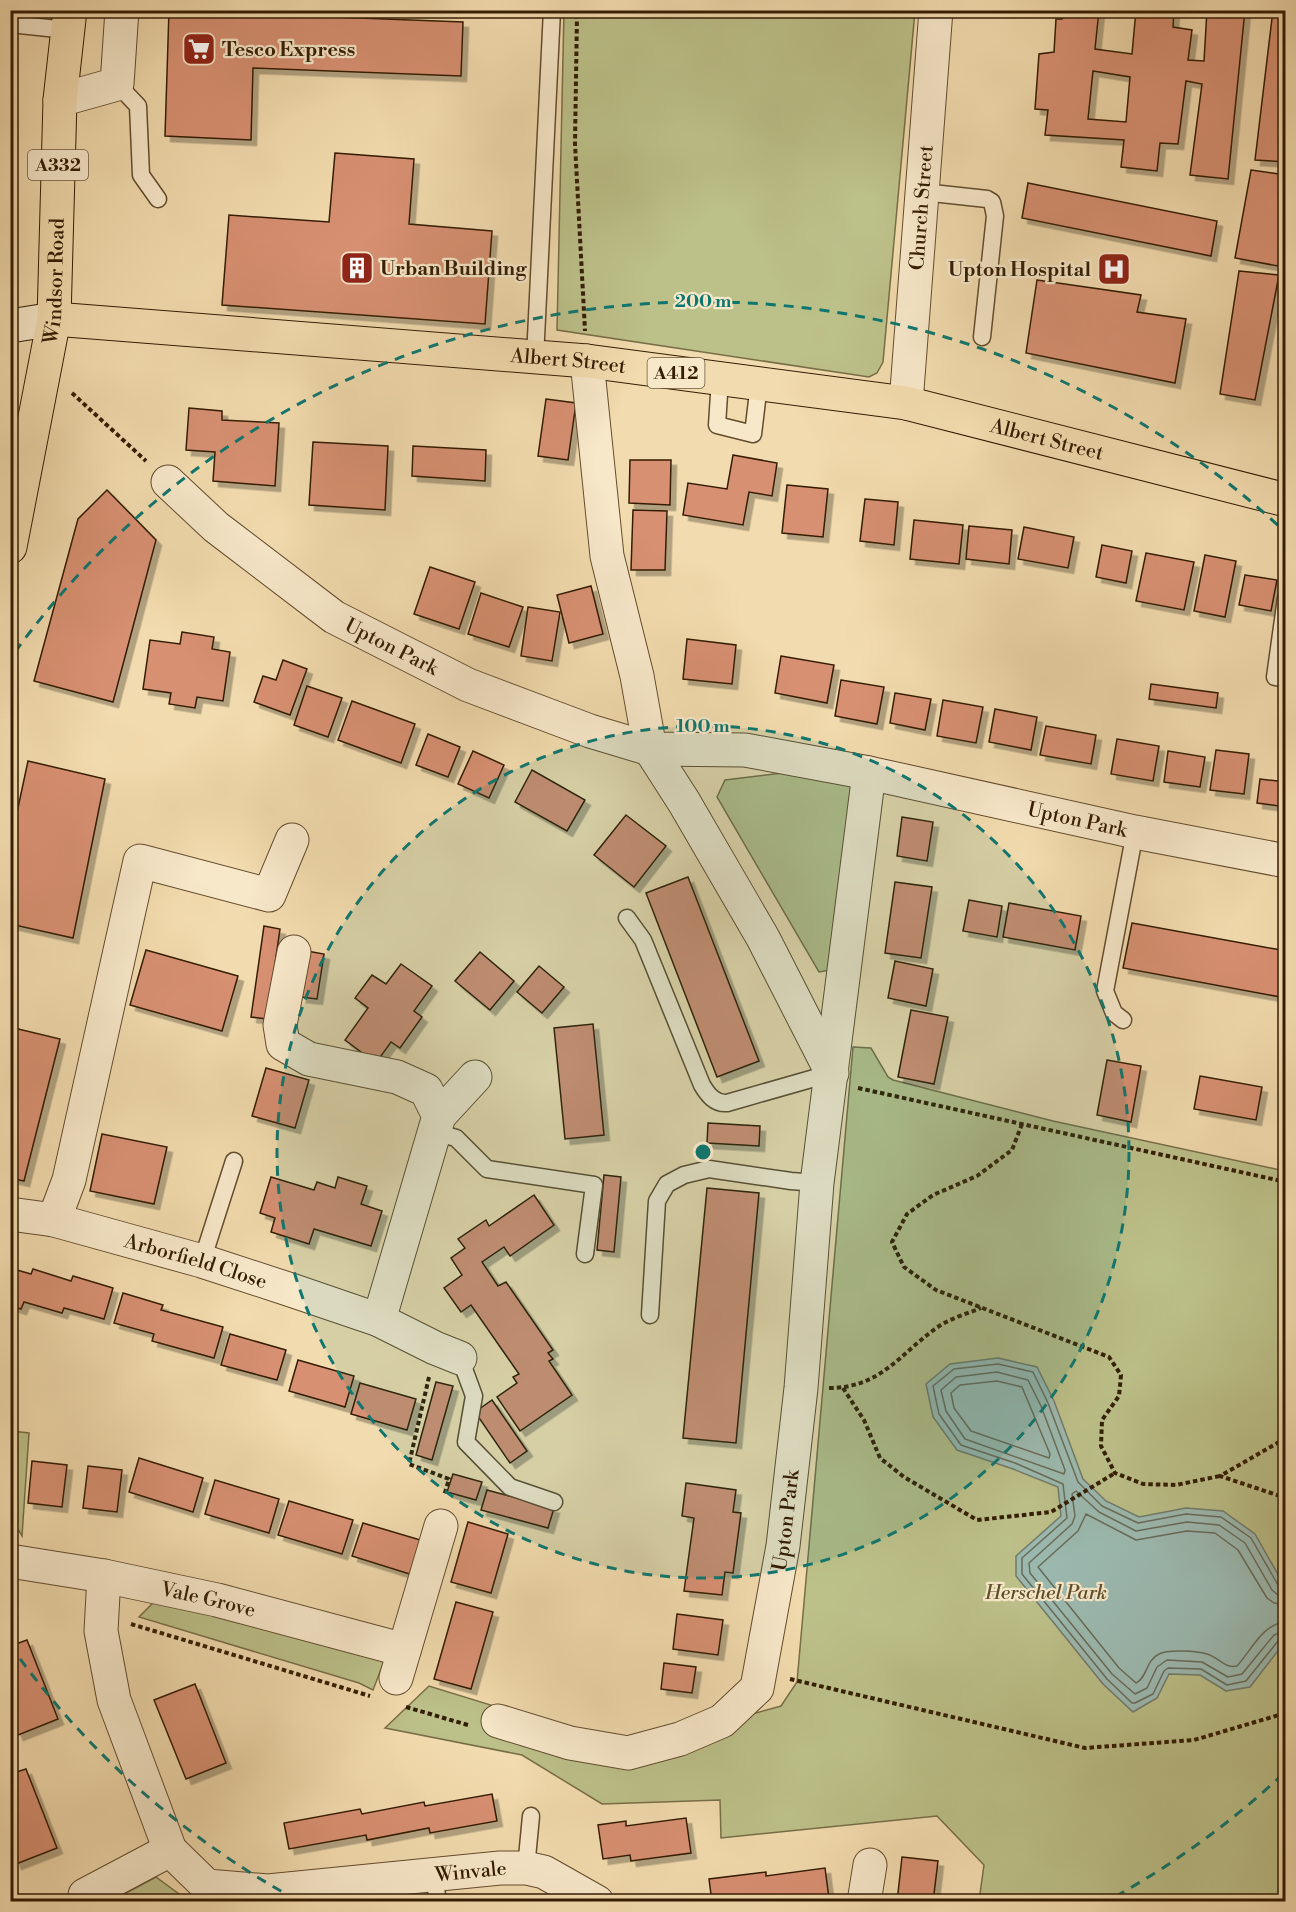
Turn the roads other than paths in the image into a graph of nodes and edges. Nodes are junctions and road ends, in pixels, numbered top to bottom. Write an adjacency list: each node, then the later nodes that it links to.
1 (122, 10): 6 (street)
2 (552, 10): 13 (lane)
3 (936, 10): 8 (street, Church Street)
4 (68, 20): 5 (lane); 7 (main road, Windsor Road / A332)
5 (10, 24)
6 (117, 84): 7 (street); 9 (lane)
7 (60, 100): 10 (main road, Windsor Road / A332)
8 (923, 192): 12 (lane); 17 (street, Church Street)
9 (158, 199)
10 (54, 319): 11 (street); 13 (main road, Albert Street / A412); 20 (main road, Windsor Road / A332)
11 (10, 326)
12 (982, 337)
13 (535, 358): 14 (main road, Albert Street / A412)
14 (587, 361): 15 (main road, Albert Street / A412); 23 (street)
15 (720, 379): 16 (main road, Albert Street / A412); 16 (lane)
16 (759, 384): 17 (main road, Albert Street / A412)
17 (906, 403): 19 (main road, Albert Street / A412)
18 (168, 482): 23 (street, Upton Park)
19 (1286, 500)
20 (10, 547)
21 (1286, 598): 22 (lane)
22 (1286, 679)
23 (650, 749): 24 (street, Upton Park); 32 (street)
24 (869, 773): 25 (street, Upton Park); 32 (street, Upton Park)
25 (1135, 832): 27 (street, Upton Park); 30 (lane)
26 (292, 840): 37 (street)
27 (1286, 861)
28 (627, 918): 32 (lane)
29 (294, 952): 33 (street)
30 (1124, 1020)
31 (475, 1077): 33 (street)
32 (831, 1078): 35 (street, Upton Park)
33 (437, 1124): 38 (lane); 41 (street)
34 (234, 1161): 39 (lane)
35 (817, 1183): 40 (lane); 47 (street, Upton Park)
36 (10, 1214): 37 (street, Arborfield Close)
37 (54, 1220): 39 (street, Arborfield Close)
38 (585, 1254)
39 (202, 1261): 41 (street, Arborfield Close)
40 (650, 1315)
41 (379, 1320): 42 (street, Arborfield Close)
42 (447, 1353): 43 (lane)
43 (554, 1502)
44 (441, 1526): 46 (street, Vale Grove)
45 (10, 1561): 46 (street, Vale Grove)
46 (104, 1576): 49 (street, Winvale)
47 (498, 1721)
48 (531, 1816): 51 (lane)
49 (170, 1850): 52 (street, Winvale); 53 (street)
50 (870, 1865): 55 (street)
51 (526, 1868): 52 (street, Winvale); 54 (street, Winvale)
52 (436, 1889)
53 (84, 1898)
54 (597, 1902)
55 (864, 1902)

